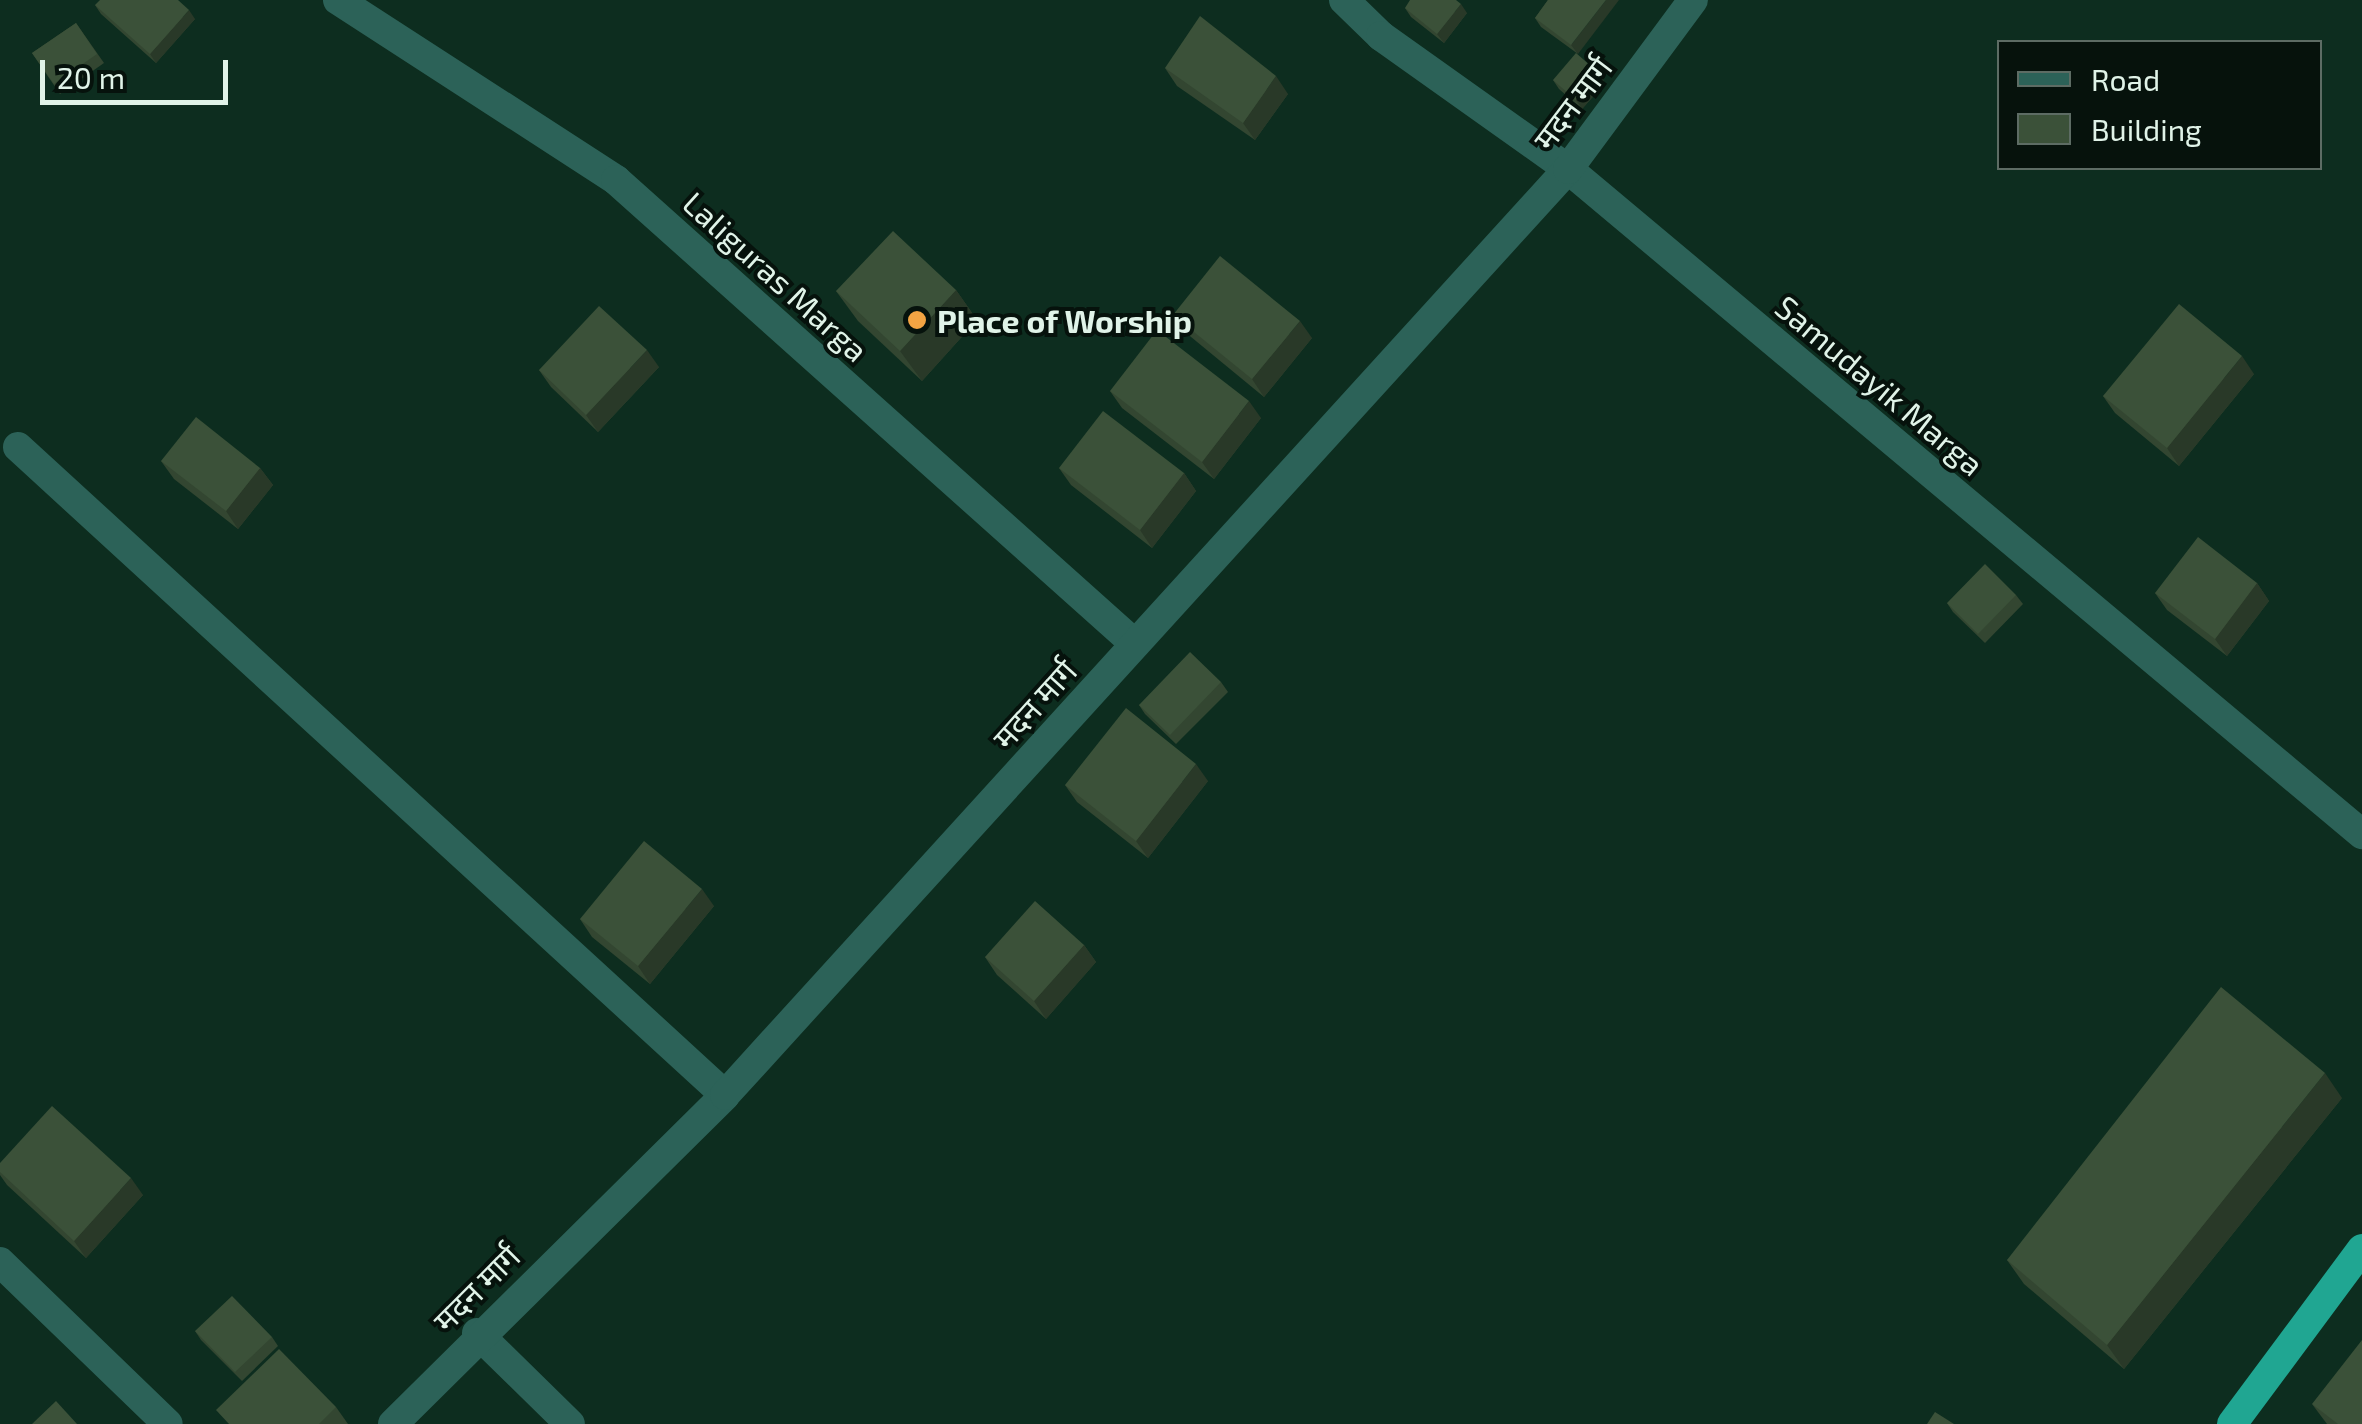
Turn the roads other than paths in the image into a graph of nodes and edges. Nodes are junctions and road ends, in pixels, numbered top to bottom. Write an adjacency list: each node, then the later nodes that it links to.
1 (338, 0): 6 (street, Laliguras Marga)
2 (1344, 0): 4 (street, Samudayik Marga)
3 (1693, 0): 4 (street, मदन मार्ग)
4 (1568, 169): 6 (street, मदन मार्ग); 7 (street, Samudayik Marga)
5 (18, 447): 8 (street)
6 (1135, 644): 8 (street, मदन मार्ग)
7 (2362, 834)
8 (726, 1095): 11 (street, मदन मार्ग)
9 (2362, 1249): 15 (highway)
10 (0, 1262): 12 (street)
11 (478, 1333): 13 (street, मदन मार्ग); 14 (street)
12 (168, 1424)
13 (393, 1424)
14 (570, 1424)
15 (2232, 1424)

